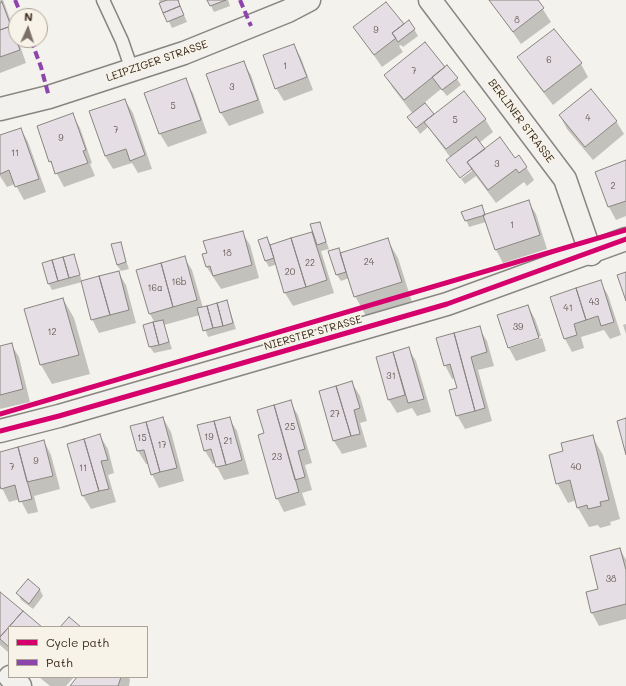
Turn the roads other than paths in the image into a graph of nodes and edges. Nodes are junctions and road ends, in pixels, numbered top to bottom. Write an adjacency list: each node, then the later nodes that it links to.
1 (103, 0): 4 (lane)
2 (309, 0): 4 (street, LEIPZIGER STRASSE)
3 (430, 0): 7 (street, BERLINER STRASSE)
4 (132, 70): 5 (street, LEIPZIGER STRASSE)
5 (0, 109)
6 (626, 239): 7 (street, NIERSTER STRASSE)
7 (591, 254): 8 (street, NIERSTER STRASSE)
8 (0, 431)
9 (0, 669): 10 (street)
10 (8, 676)
11 (10, 678): 12 (street)
12 (20, 686)

